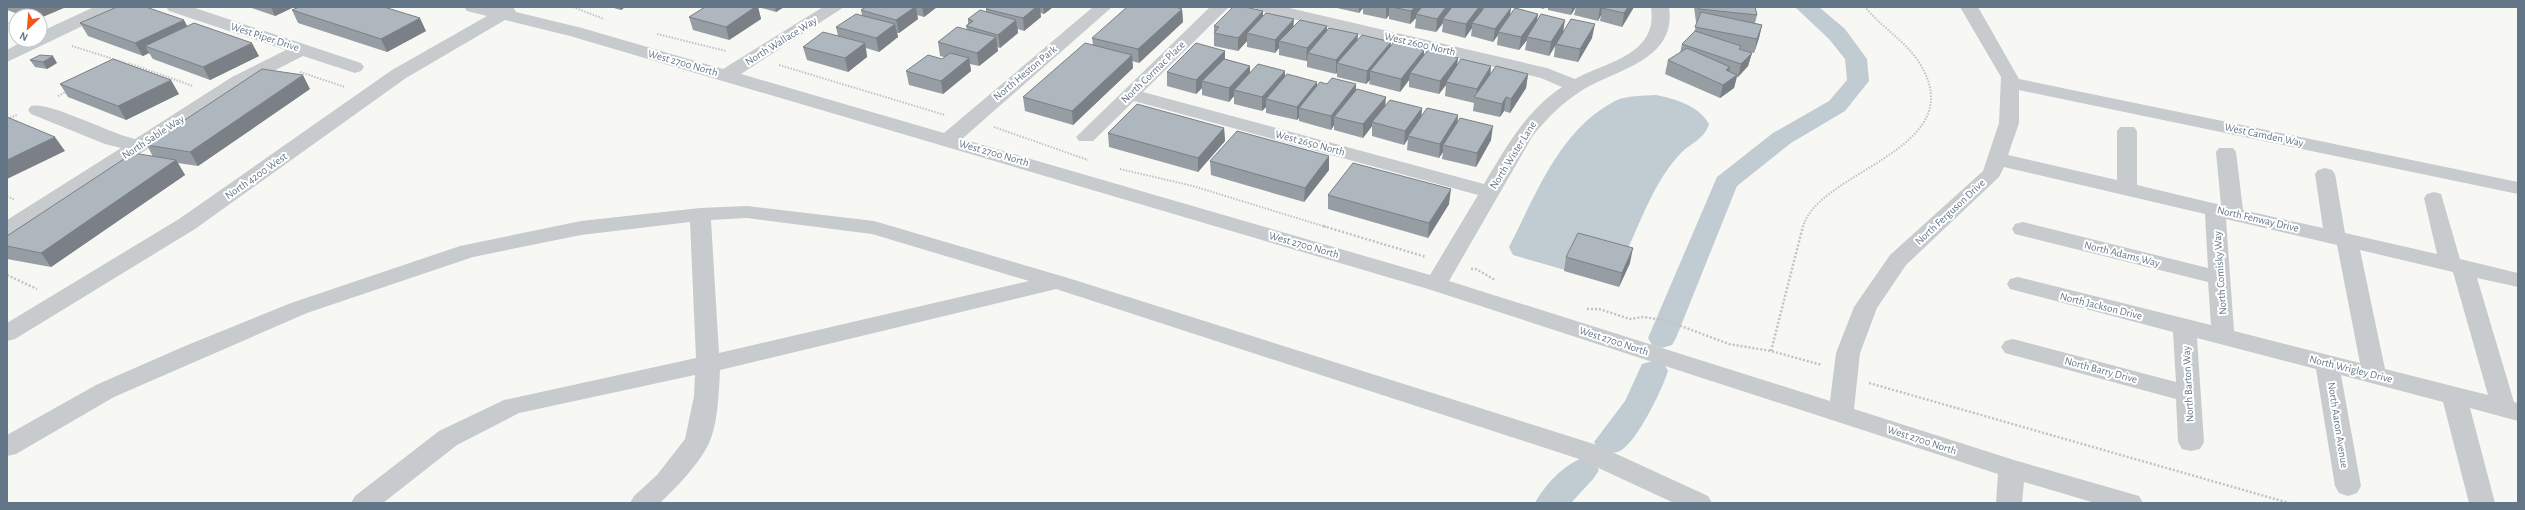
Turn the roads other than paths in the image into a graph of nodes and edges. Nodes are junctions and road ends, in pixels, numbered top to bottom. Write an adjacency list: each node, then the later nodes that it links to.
1 (108, 7): 11 (street)
2 (175, 7): 13 (street, West Piper Drive)
3 (473, 7): 10 (street, West 2700 North)
4 (835, 7): 16 (street, North Wallace Way)
5 (1103, 7): 23 (street, North Heston Park)
6 (1220, 7): 19 (street, North Cormac Place)
7 (1263, 7): 18 (street, West 2600 North)
8 (1660, 7): 18 (street, North Wister Lane)
9 (1969, 7): 17 (street, North Ferguson Drive)
10 (509, 11): 16 (street, West 2700 North); 44 (street, North 4200 West)
11 (48, 35)
12 (22, 48): 14 (street)
13 (302, 49): 15 (street, West Piper Drive); 24 (street, North Sable Way)
14 (9, 55)
15 (355, 67)
16 (727, 76): 23 (street, West 2700 North)
17 (2010, 84): 26 (street, North Ferguson Drive); 28 (street, West Camden Way)
18 (1574, 85): 30 (street, North Wister Lane)
19 (1130, 94): 22 (street, North Cormac Place); 30 (street, West 2650 North)
20 (30, 112): 24 (street)
21 (2127, 131): 29 (street)
22 (1086, 137)
23 (948, 140): 41 (street, West 2700 North)
24 (139, 146): 35 (street, North Sable Way)
25 (2226, 152): 32 (street, North Comisky Way)
26 (1997, 159): 29 (street, North Fenway Drive); 53 (street, North Ferguson Drive)
27 (2325, 174): 36 (street)
28 (2518, 188)
29 (2127, 189): 32 (street, North Fenway Drive)
30 (1490, 192): 41 (street, North Wister Lane)
31 (2434, 198): 37 (street)
32 (2224, 212): 36 (street, North Fenway Drive); 38 (street, North Comisky Way)
33 (700, 214): 40 (street); 48 (street); 55 (street)
34 (2023, 229): 38 (street, North Adams Way)
35 (7, 230)
36 (2341, 238): 37 (street, North Fenway Drive); 49 (street)
37 (2456, 265): 39 (street, North Fenway Drive); 52 (street)
38 (2221, 278): 45 (street, North Comisky Way)
39 (2518, 280)
40 (1057, 282): 48 (street); 61 (street)
41 (1436, 284): 53 (street, West 2700 North)
42 (2018, 284): 43 (street, North Jackson Drive)
43 (2185, 327): 45 (street, North Wrigley Drive); 50 (street, North Barton Way)
44 (7, 332)
45 (2223, 336): 47 (street, North Wrigley Drive)
46 (2013, 347): 50 (street, North Barry Drive)
47 (2327, 363): 49 (street, North Wrigley Drive); 57 (street, North Aaron Avenue)
48 (708, 364): 59 (street); 60 (street)
49 (2374, 375): 51 (street, North Wrigley Drive)
50 (2188, 394): 54 (street, North Barton Way)
51 (2454, 396): 52 (street, North Wrigley Drive); 64 (street)
52 (2511, 410)
53 (1841, 414): 56 (street, West 2700 North)
54 (2191, 442)
55 (7, 447)
56 (2012, 469): 58 (street, West 2700 North); 62 (street)
57 (2348, 486)
58 (2072, 495): 63 (street, West 2700 North)
59 (364, 503)
60 (643, 503)
61 (1699, 503)
62 (2009, 503)
63 (2130, 503)
64 (2482, 503)

